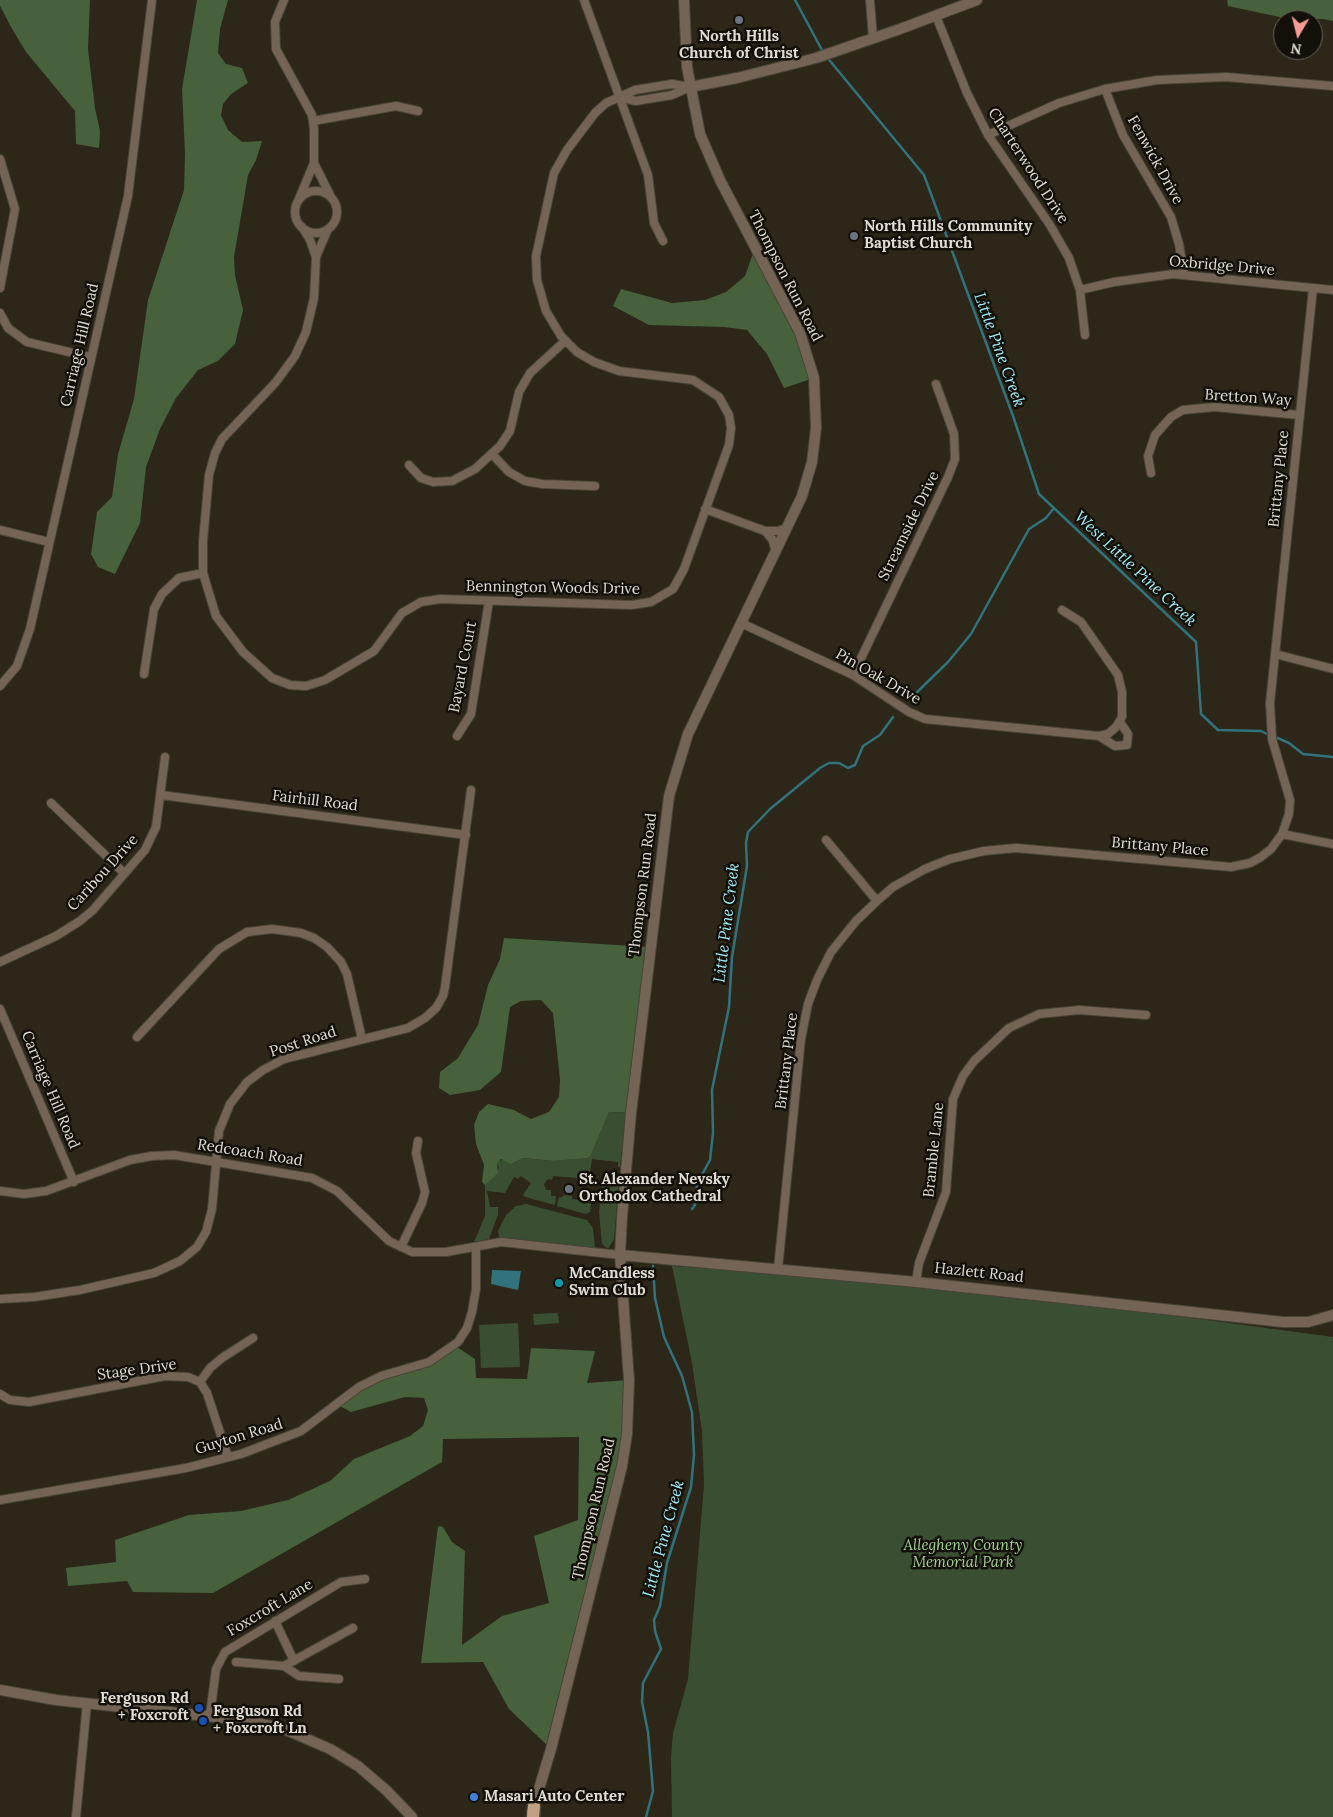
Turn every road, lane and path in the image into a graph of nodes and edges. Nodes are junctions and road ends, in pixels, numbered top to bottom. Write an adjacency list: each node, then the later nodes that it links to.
1 (152, 0): 33 (street, Carriage Hill Road)
2 (284, 0): 14 (street, Bennington Woods Drive)
3 (584, 0): 12 (street)
4 (684, 0): 10 (street, Thompson Run Road)
5 (870, 0): 8 (street)
6 (977, 0): 7 (street)
7 (936, 16): 8 (street); 15 (street, Charterwood Drive)
8 (873, 39): 10 (street)
9 (1333, 86): 11 (street)
10 (690, 87): 12 (street, Bennington Woods Drive); 41 (street, Thompson Run Road)
11 (1105, 89): 15 (street); 25 (street, Fenwick Drive)
12 (620, 98): 23 (street); 32 (street, Bennington Woods Drive)
13 (418, 111): 14 (street)
14 (313, 121): 17 (street, Bennington Woods Drive)
15 (988, 135): 28 (street, Charterwood Drive)
16 (0, 159): 18 (street)
17 (314, 163): 19 (street, Bennington Woods Drive); 20 (street, Bennington Woods Drive)
18 (2, 172): 26 (street)
19 (332, 198): 20 (street); 22 (street, Bennington Woods Drive)
20 (298, 201): 21 (street, Bennington Woods Drive)
21 (302, 227): 22 (street); 24 (street, Bennington Woods Drive)
22 (328, 229): 24 (street, Bennington Woods Drive)
23 (663, 241)
24 (316, 257): 46 (street, Bennington Woods Drive)
25 (1184, 274): 27 (street, Oxbridge Drive); 28 (street, Oxbridge Drive)
26 (0, 288)
27 (1313, 288): 29 (street, Oxbridge Drive); 35 (street, Brittany Place)
28 (1080, 290): 31 (street, Charterwood Drive)
29 (1333, 290)
30 (0, 313): 33 (street)
31 (1085, 334)
32 (565, 341): 36 (street); 40 (street, Bennington Woods Drive)
33 (90, 357): 44 (street, Carriage Hill Road)
34 (936, 384): 53 (street, Streamside Drive)
35 (1300, 416): 38 (street, Bretton Way); 50 (street, Brittany Place)
36 (492, 454): 37 (street); 39 (street)
37 (410, 465)
38 (1152, 473)
39 (595, 486)
40 (705, 509): 43 (street); 47 (street, Bennington Woods Drive)
41 (787, 528): 43 (street); 45 (street, Thompson Run Road)
42 (0, 530): 44 (street)
43 (765, 531): 45 (street)
44 (49, 542): 54 (street, Carriage Hill Road)
45 (776, 551): 49 (street, Thompson Run Road)
46 (203, 572): 47 (street, Bennington Woods Drive); 52 (street)
47 (489, 601): 56 (street, Bayard Court)
48 (1062, 610): 55 (street, Pin Oak Drive)
49 (741, 623): 53 (street, Pin Oak Drive); 79 (street, Thompson Run Road)
50 (1275, 654): 51 (street); 62 (street, Brittany Place)
51 (1333, 669)
52 (144, 674)
53 (853, 675): 57 (street, Pin Oak Drive)
54 (0, 686)
55 (1120, 722): 57 (street); 57 (street, Pin Oak Drive)
56 (457, 736)
57 (1099, 736)
58 (165, 757): 60 (street, Caribou Drive)
59 (471, 790): 63 (street, Post Road)
60 (161, 795): 63 (street, Fairhill Road); 66 (street, Caribou Drive)
61 (51, 803): 66 (street)
62 (1282, 834): 65 (street); 67 (street, Brittany Place)
63 (466, 835): 72 (street, Post Road)
64 (826, 840): 67 (street)
65 (1333, 844)
66 (124, 873): 68 (street, Caribou Drive)
67 (877, 901): 80 (street, Brittany Place)
68 (0, 962)
69 (0, 1009): 75 (street, Carriage Hill Road)
70 (1146, 1015): 81 (street, Bramble Lane)
71 (137, 1037): 72 (street)
72 (362, 1039): 74 (street, Post Road)
73 (418, 1141): 77 (street)
74 (215, 1161): 75 (street, Redcoach Road); 77 (street, Redcoach Road); 82 (street, Post Road)
75 (74, 1182): 76 (street, Redcoach Road)
76 (0, 1192)
77 (401, 1247): 78 (street, Redcoach Road)
78 (476, 1247): 79 (street); 87 (street, Guyton Road)
79 (620, 1255): 80 (street, Hazlett Road); 99 (street, Thompson Run Road)
80 (778, 1269): 81 (street, Hazlett Road)
81 (916, 1282): 83 (street, Hazlett Road)
82 (0, 1299)
83 (1333, 1315)
84 (253, 1338): 85 (street)
85 (200, 1382): 86 (street, Stage Drive); 87 (street)
86 (0, 1394)
87 (228, 1457): 88 (street, Guyton Road)
88 (0, 1500)
89 (364, 1579): 90 (street, Foxcroft Lane)
90 (275, 1621): 92 (street); 98 (street, Foxcroft Lane)
91 (353, 1628): 92 (street)
92 (294, 1661): 94 (street)
93 (236, 1662): 94 (street)
94 (284, 1666): 95 (street)
95 (339, 1679)
96 (0, 1690): 97 (street)
97 (88, 1703): 98 (street); 100 (street)
98 (210, 1715): 101 (street)
99 (532, 1813)
100 (76, 1817)
101 (412, 1817)

